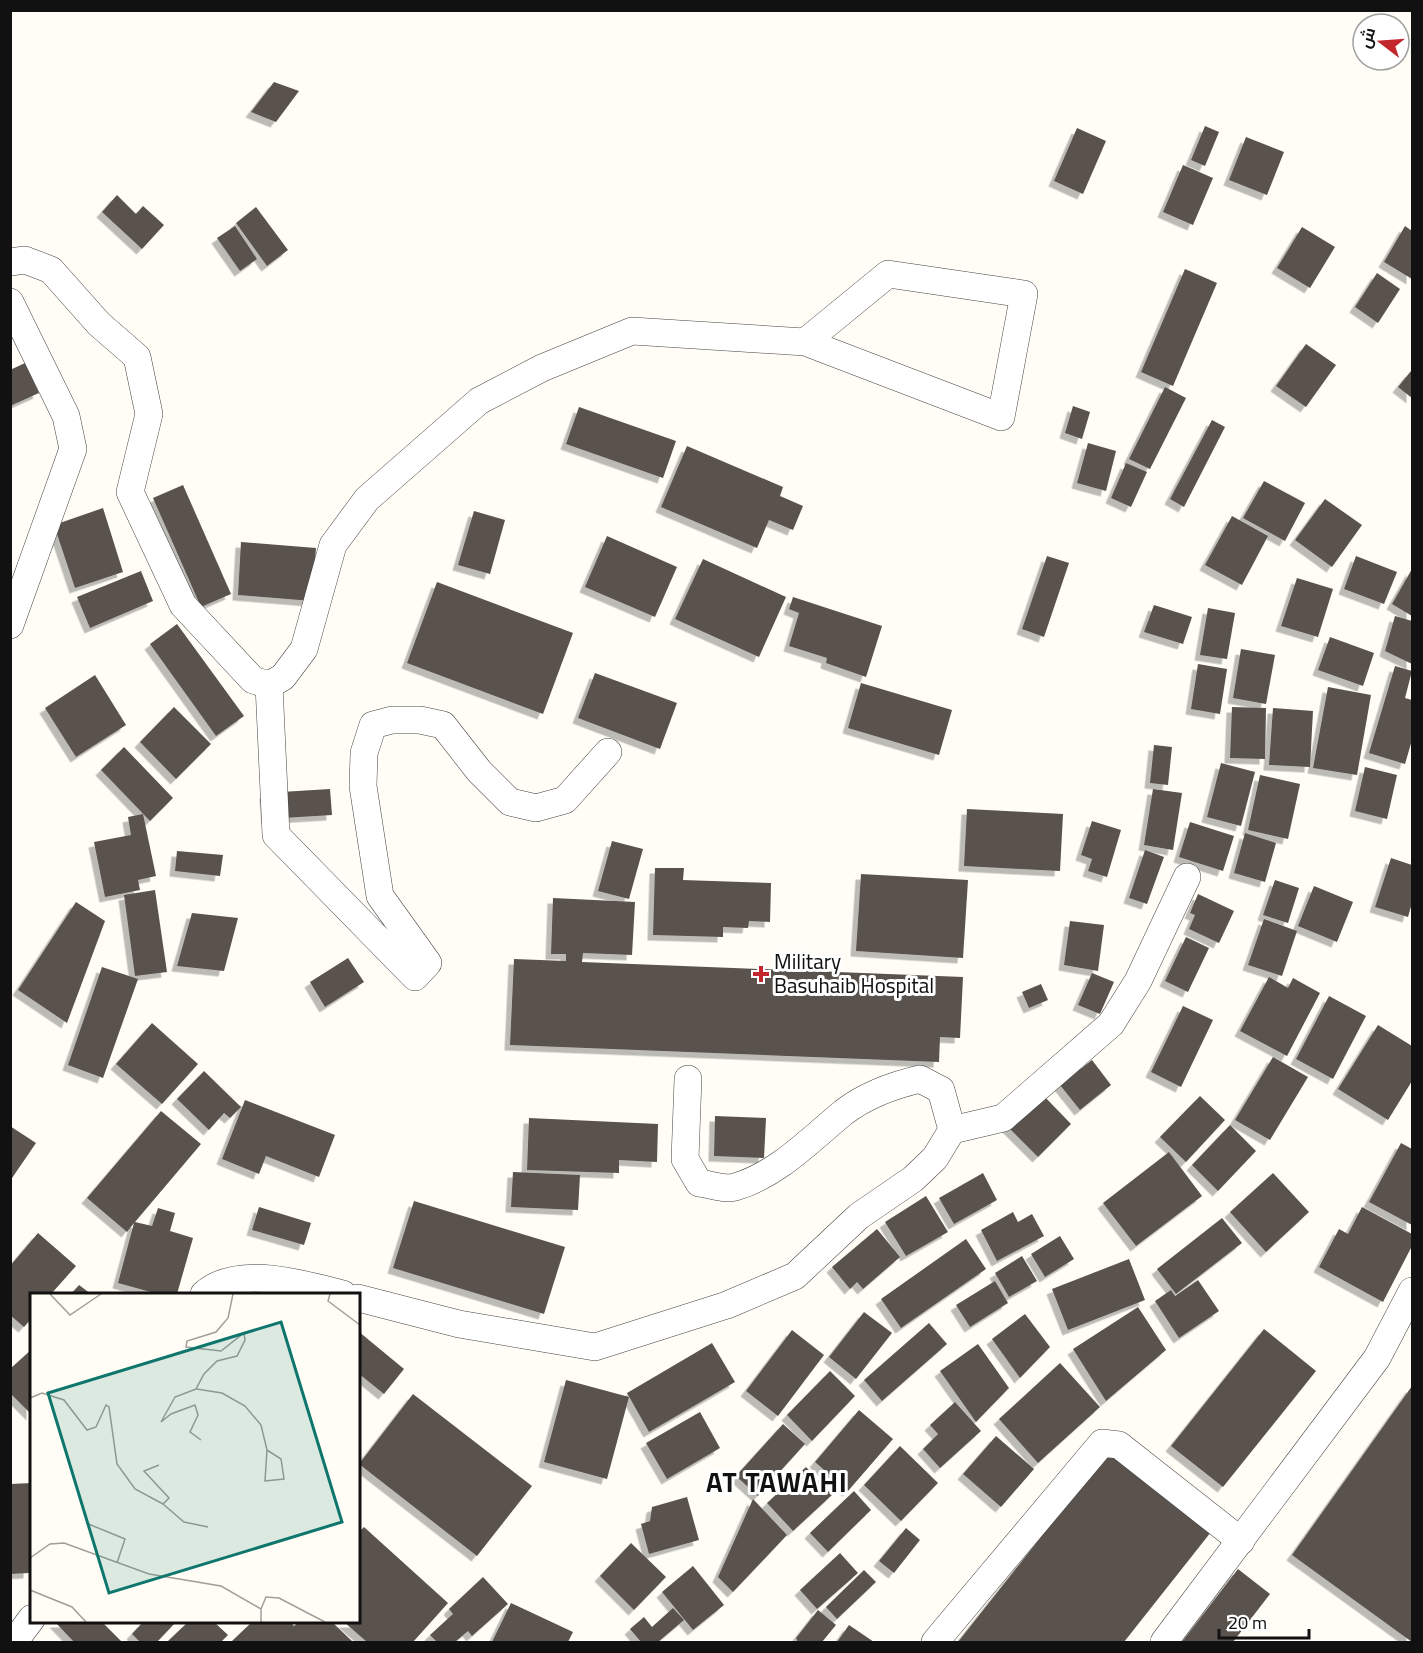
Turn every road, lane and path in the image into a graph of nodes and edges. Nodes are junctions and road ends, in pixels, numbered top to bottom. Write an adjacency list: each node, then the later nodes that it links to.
1 (10, 262): 5 (street)
2 (10, 302): 4 (street)
3 (806, 342): 3 (street); 5 (street)
4 (10, 625)
5 (269, 685): 6 (street)
6 (608, 752)
7 (1187, 877): 9 (street)
8 (688, 1079): 9 (street)
9 (952, 1130): 13 (street)
10 (1413, 1291): 14 (street)
11 (205, 1293): 12 (street)
12 (339, 1293)
13 (360, 1299)
14 (1241, 1541): 17 (street); 18 (street)
15 (30, 1621): 16 (street)
16 (14, 1642)
17 (935, 1642)
18 (1164, 1642)

